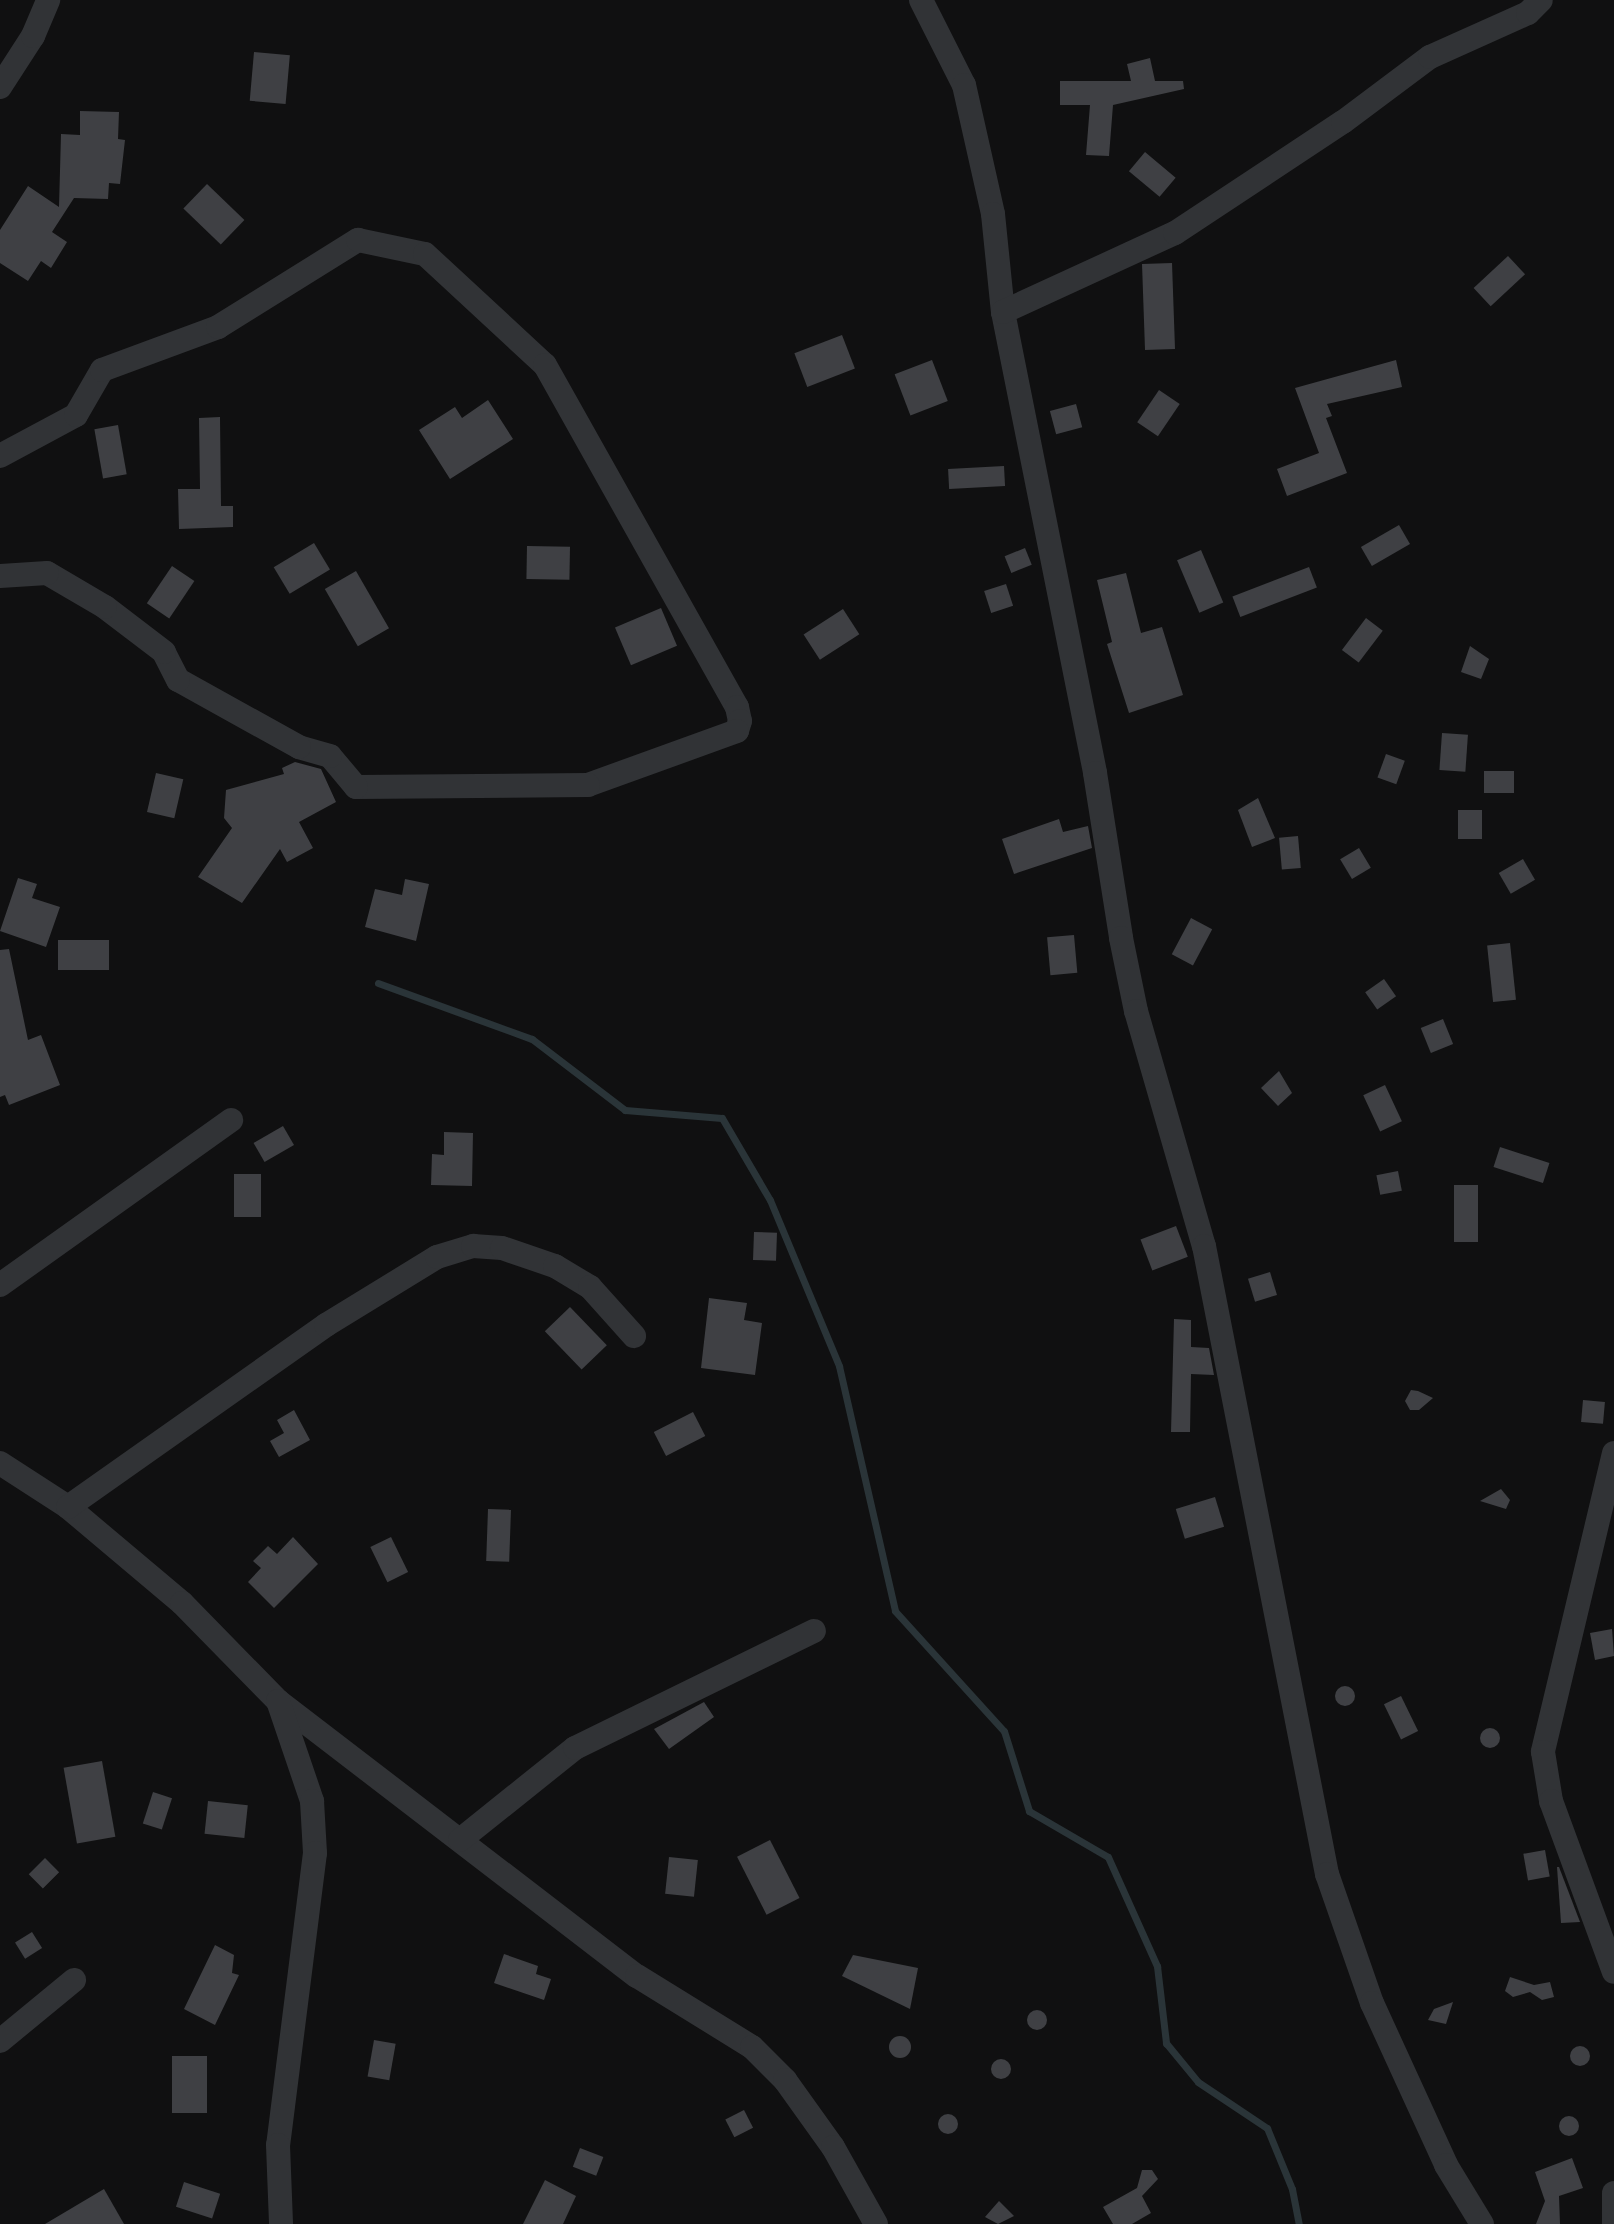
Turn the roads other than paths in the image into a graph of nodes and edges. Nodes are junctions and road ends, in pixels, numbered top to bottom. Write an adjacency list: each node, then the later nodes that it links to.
1 (48, 0): 4 (street)
2 (921, 0): 5 (street)
3 (1541, 0): 5 (street)
4 (0, 87)
5 (1003, 312): 23 (street)
6 (0, 456): 7 (street)
7 (0, 576)
8 (231, 1120): 9 (street)
9 (0, 1285)
10 (634, 1336): 13 (street)
11 (1614, 1453): 17 (street)
12 (0, 1463): 13 (street)
13 (68, 1507): 15 (street)
14 (814, 1631): 16 (street)
15 (278, 1701): 16 (street); 21 (street)
16 (460, 1840): 22 (street)
17 (1614, 1972)
18 (74, 1980): 19 (street)
19 (0, 2041)
20 (1614, 2193): 24 (street)
21 (281, 2224)
22 (876, 2224)
23 (1482, 2224)
24 (1614, 2224)

